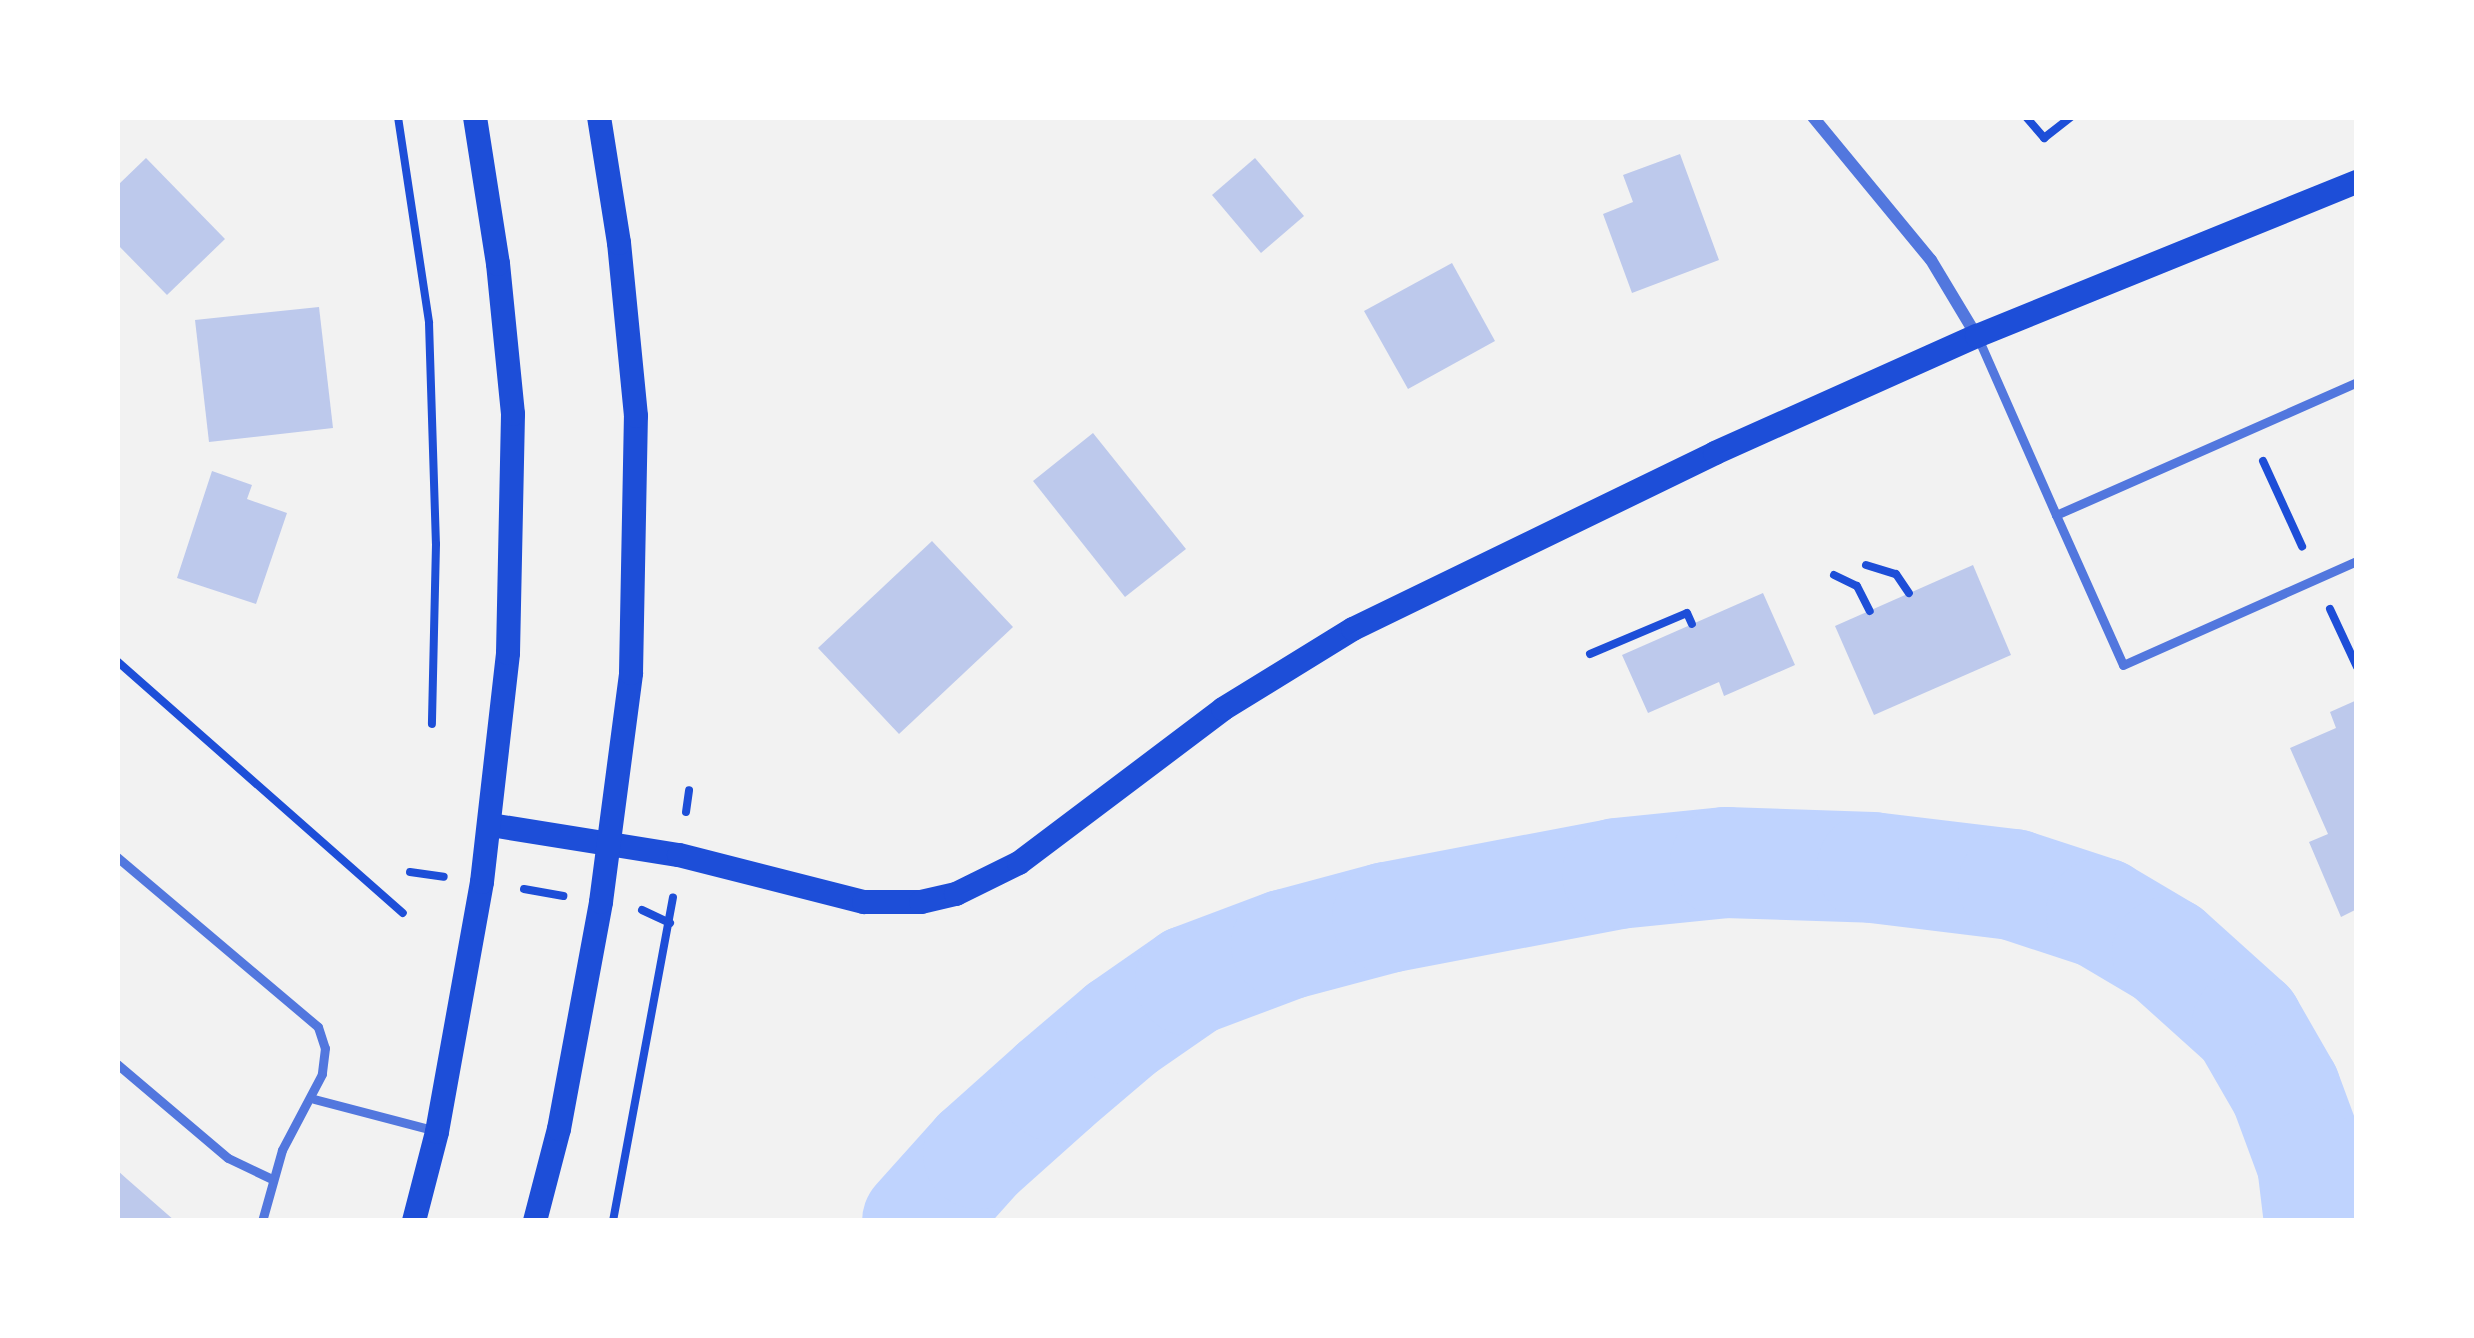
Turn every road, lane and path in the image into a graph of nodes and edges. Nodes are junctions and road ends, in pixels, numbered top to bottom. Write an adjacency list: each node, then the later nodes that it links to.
1 (398, 117): 22 (path)
2 (475, 117): 24 (main road)
3 (599, 117): 25 (main road)
4 (1814, 117): 8 (street)
5 (2026, 117): 6 (path)
6 (2071, 117)
7 (2357, 182): 8 (main road)
8 (1977, 336): 11 (lane); 26 (main road)
9 (2357, 382): 10 (lane)
10 (2248, 430): 11 (lane); 15 (path)
11 (2056, 514): 15 (lane)
12 (2357, 561): 15 (lane)
13 (1866, 565): 16 (path)
14 (1834, 575): 17 (path)
15 (2317, 579): 21 (path)
16 (1909, 593)
17 (1870, 611)
18 (1692, 624): 19 (path)
19 (1590, 654)
20 (117, 661): 31 (path)
21 (2357, 668)
22 (432, 724)
23 (689, 790): 26 (path)
24 (491, 825): 25 (main road); 29 (main road)
25 (610, 842): 26 (main road); 30 (main road)
26 (679, 854): 32 (path)
27 (117, 857): 34 (lane)
28 (410, 872): 29 (path)
29 (482, 882): 30 (path); 35 (main road)
30 (601, 902): 32 (path); 39 (main road)
31 (403, 913)
32 (670, 923): 40 (path)
33 (117, 1064): 36 (lane)
34 (314, 1099): 35 (lane); 36 (lane)
35 (437, 1132): 38 (main road)
36 (272, 1179): 37 (lane)
37 (262, 1221)
38 (414, 1221)
39 (535, 1221)
40 (614, 1221)

